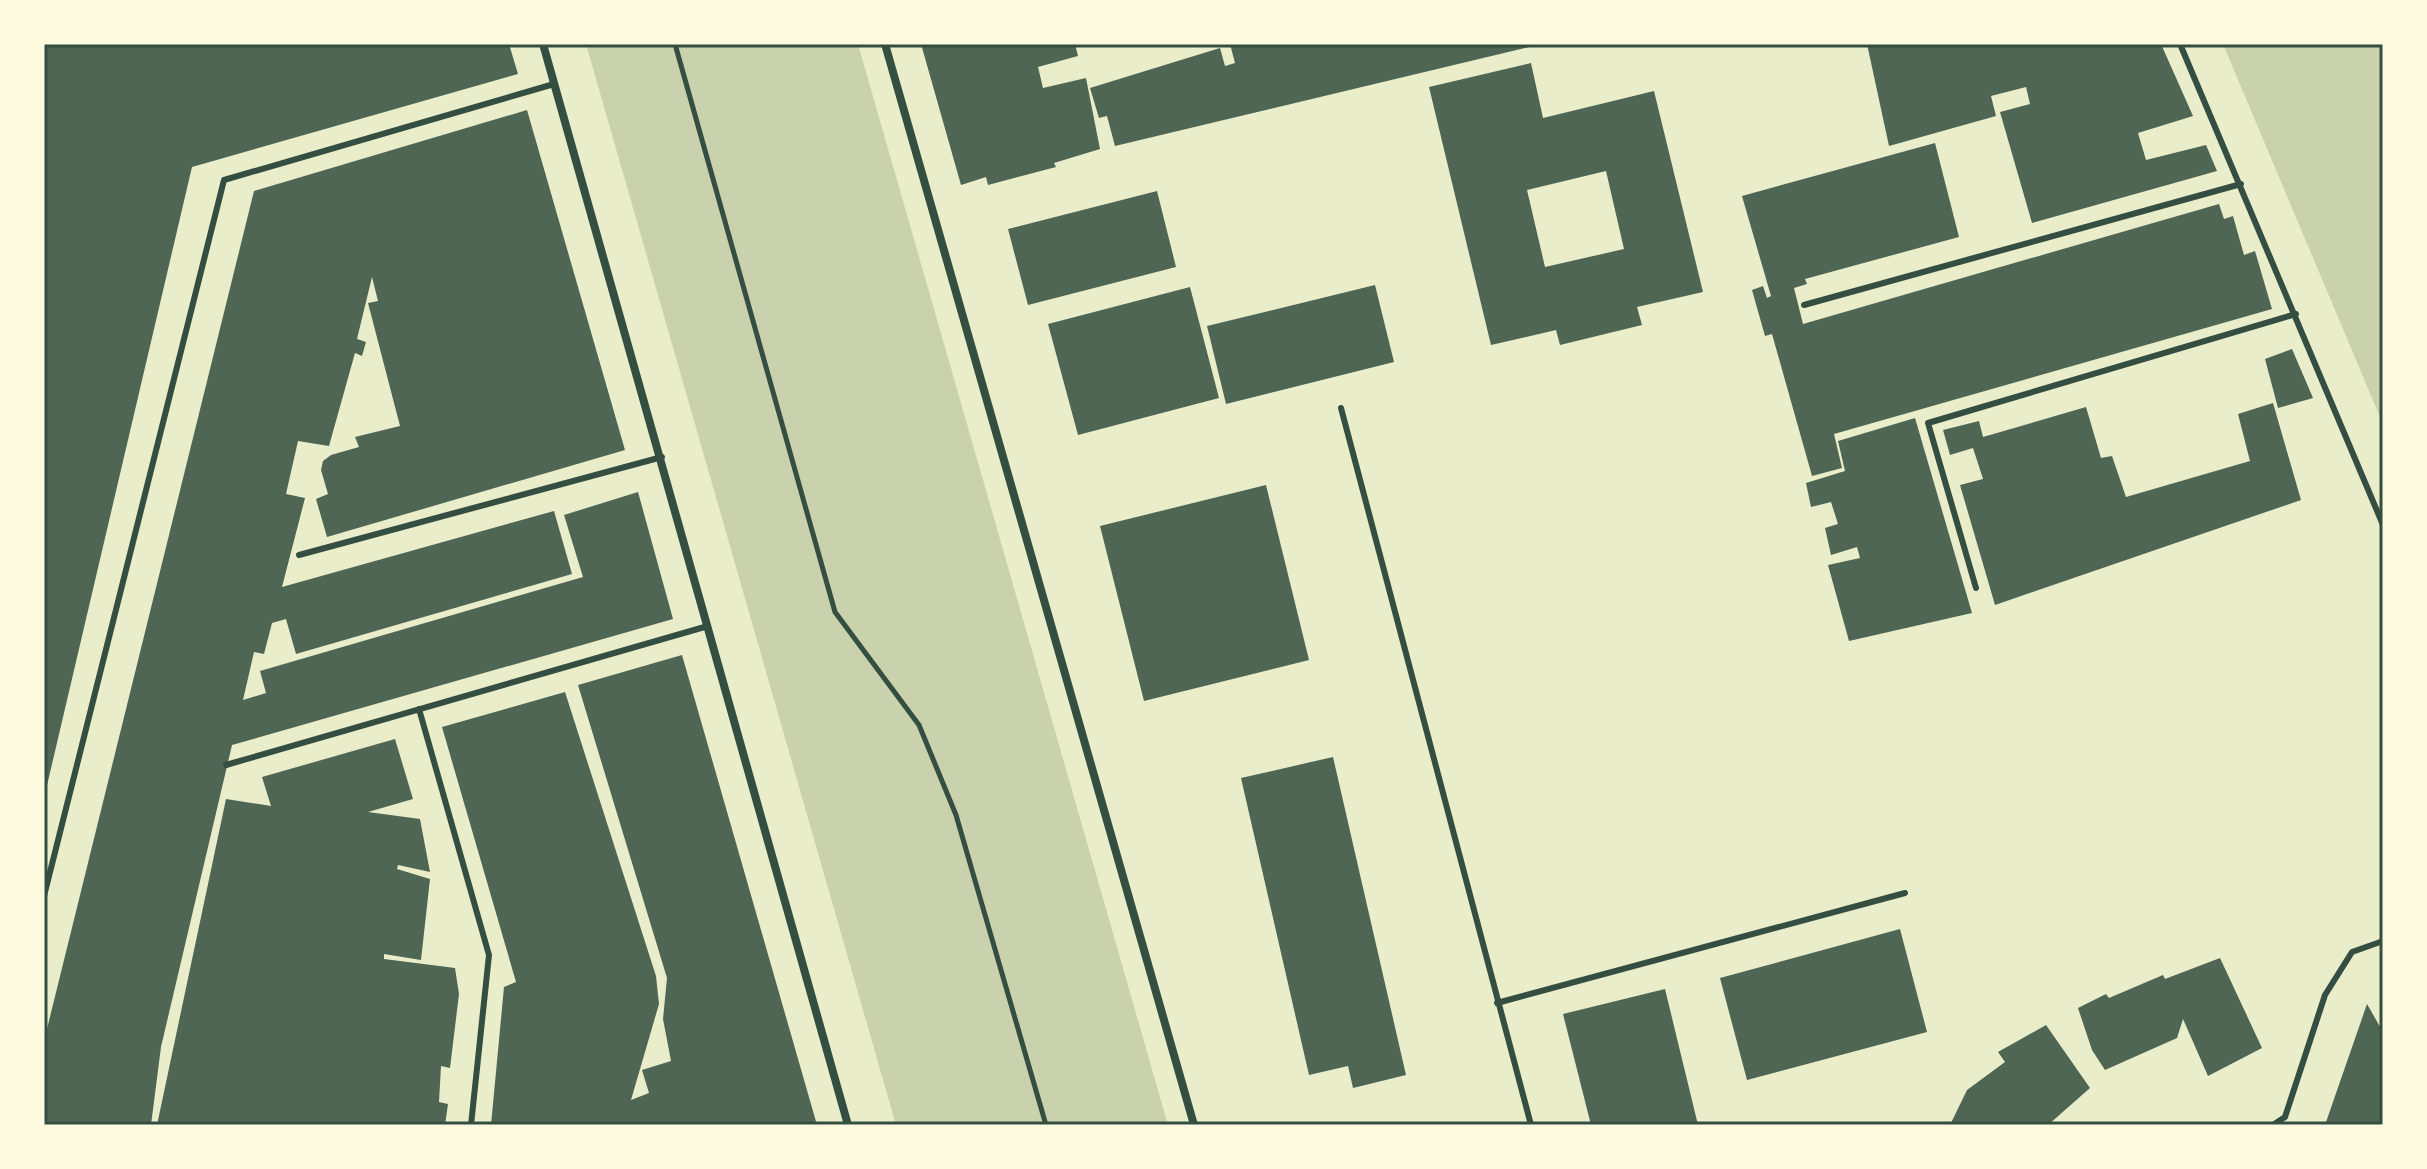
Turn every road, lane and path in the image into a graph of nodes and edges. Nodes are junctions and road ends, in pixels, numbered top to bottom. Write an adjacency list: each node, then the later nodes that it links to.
1 (543, 44): 5 (street)
2 (675, 44): 23 (path)
3 (885, 44): 24 (street)
4 (2180, 44): 6 (lane)
5 (554, 84): 10 (street); 18 (lane)
6 (2241, 184): 7 (lane); 8 (lane)
7 (1804, 305)
8 (2296, 314): 11 (lane); 13 (lane)
9 (1341, 408): 20 (lane)
10 (662, 457): 12 (lane); 14 (street)
11 (2383, 525)
12 (299, 555)
13 (1976, 588)
14 (708, 626): 15 (lane); 22 (street)
15 (419, 709): 16 (lane); 21 (lane)
16 (226, 765)
17 (1905, 893): 20 (lane)
18 (44, 896)
19 (2383, 941): 26 (lane)
20 (1497, 1003): 25 (lane)
21 (471, 1125)
22 (848, 1125)
23 (1046, 1125)
24 (1194, 1125)
25 (1531, 1125)
26 (2273, 1125)

